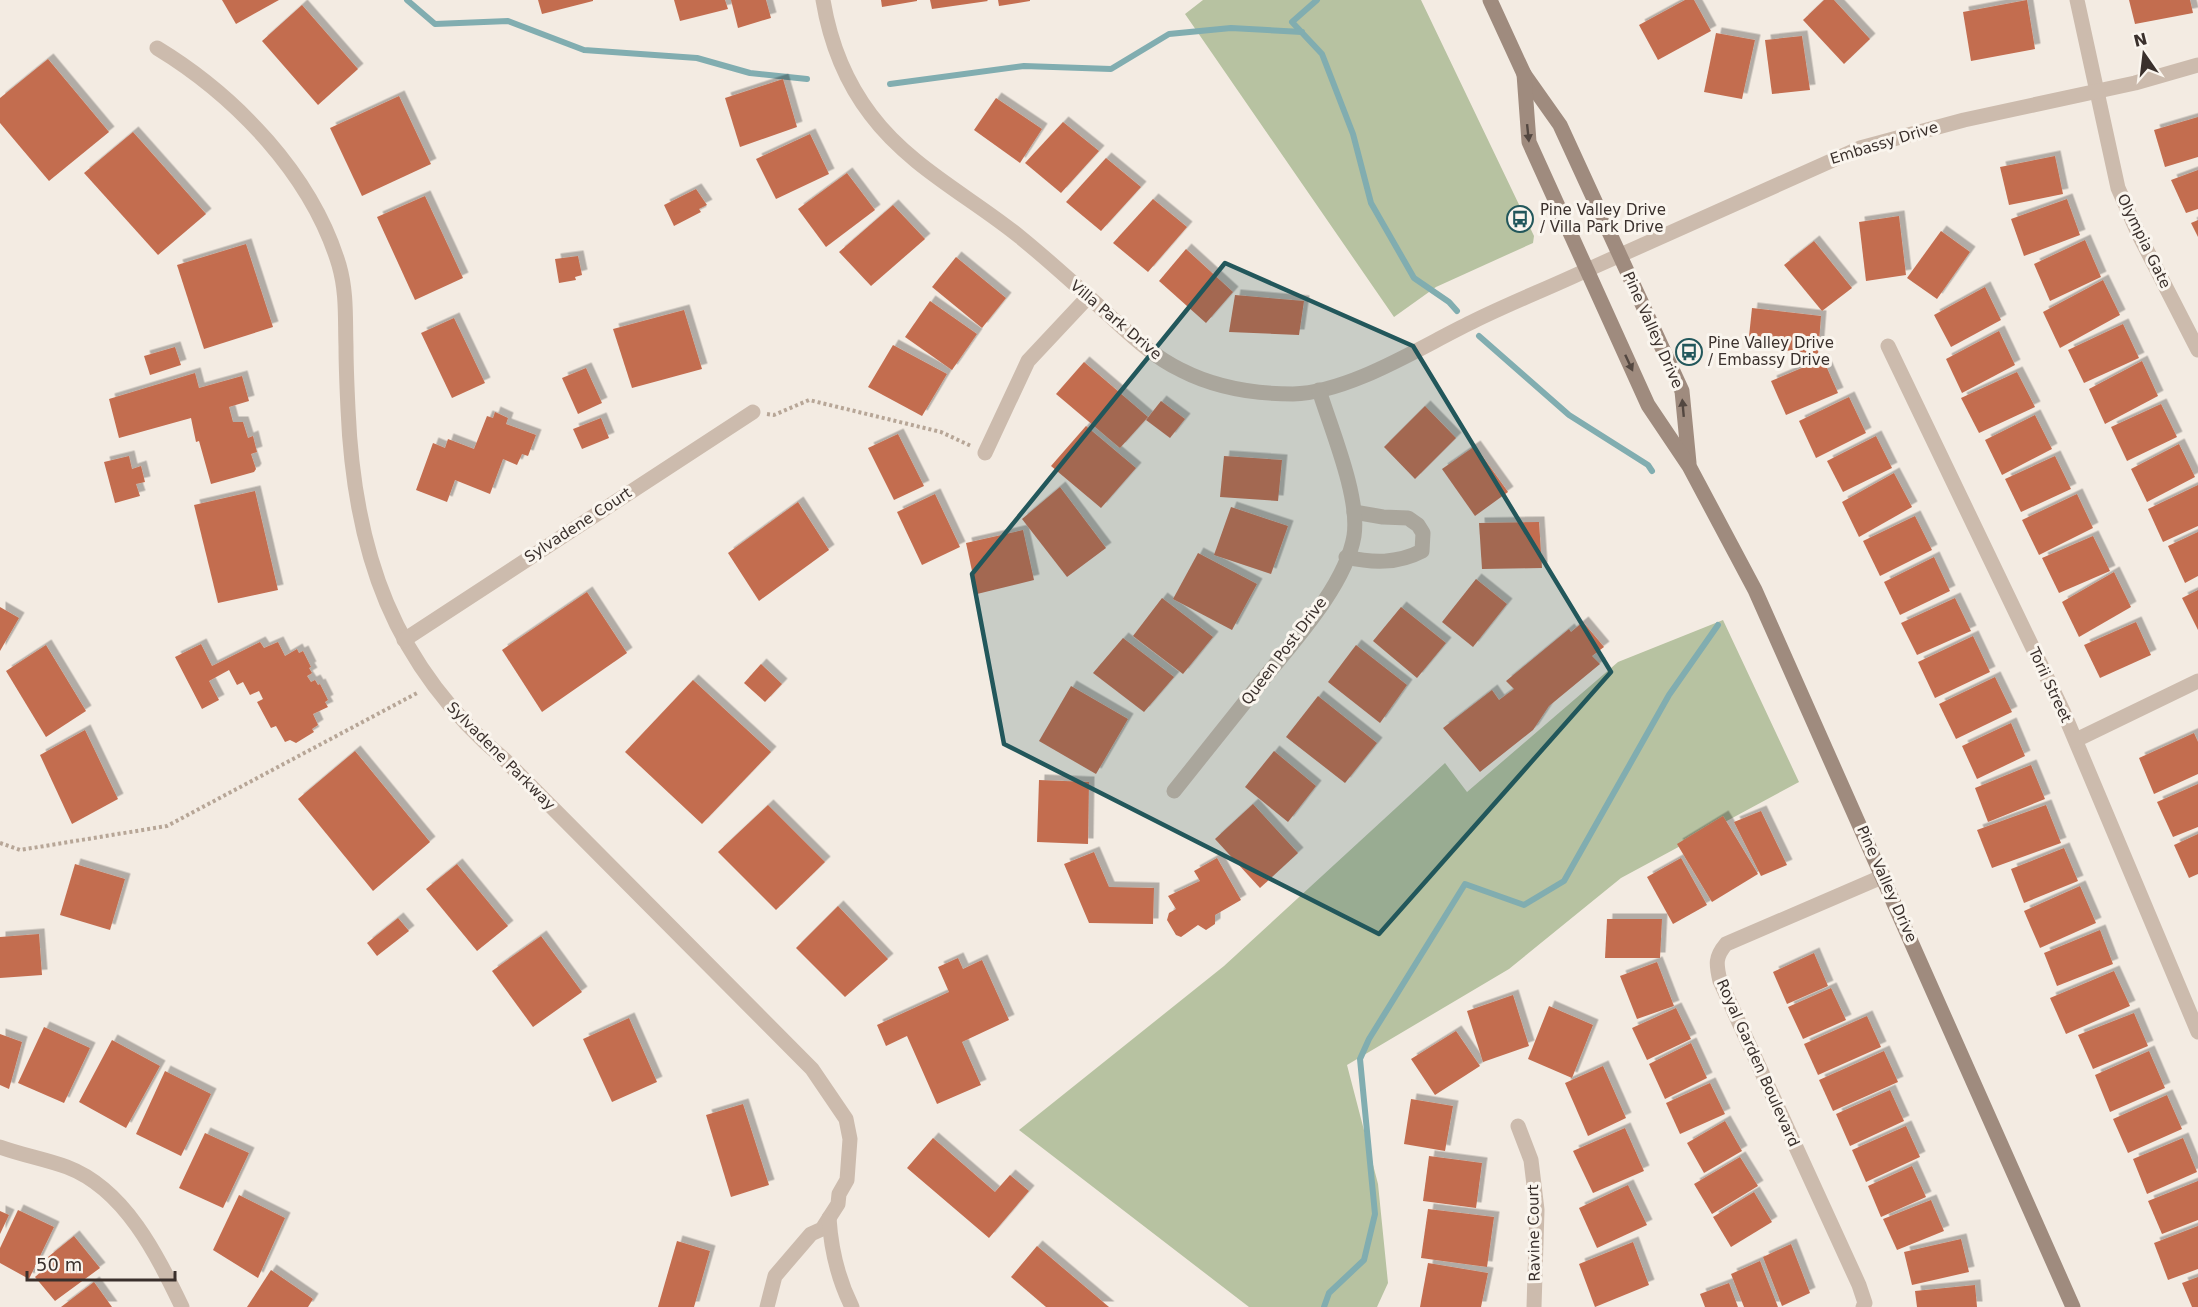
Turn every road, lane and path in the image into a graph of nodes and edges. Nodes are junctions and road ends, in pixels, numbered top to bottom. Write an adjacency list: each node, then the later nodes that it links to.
1 (823, 0): 10 (street, Villa Park Drive)
2 (1490, 0): 6 (main road, Pine Valley Drive)
3 (2077, 0): 7 (street, Olympia Gate)
4 (157, 48): 19 (street, Sylvadene Parkway)
5 (2198, 65): 7 (street, Embassy Drive)
6 (1524, 74): 8 (main road, Pine Valley Drive); 9 (main road, Pine Valley Drive, one-way to 9)
7 (2096, 92): 8 (street, Embassy Drive); 12 (street, Olympia Gate)
8 (1619, 255): 9 (street, Embassy Drive); 16 (main road, Pine Valley Drive, one-way to 8)
9 (1587, 270): 13 (street, Villa Park Drive); 16 (main road, Pine Valley Drive, one-way to 16)
10 (1088, 297): 13 (street, Villa Park Drive); 15 (street)
11 (1888, 346): 22 (street, Torii Street)
12 (2198, 350)
13 (1319, 390): 17 (street, Queen Post Drive)
14 (753, 412): 15 (path); 19 (street, Sylvadene Court)
15 (986, 453)
16 (1689, 466): 25 (main road, Pine Valley Drive)
17 (1354, 512): 18 (street, Queen Post Drive); 18 (street)
18 (1346, 556): 23 (street, Queen Post Drive)
19 (404, 639): 21 (street, Sylvadene Parkway)
20 (2198, 681): 22 (street)
21 (433, 685): 24 (path); 29 (street, Sylvadene Parkway)
22 (2076, 740): 26 (street, Torii Street)
23 (1174, 791)
24 (0, 843)
25 (1884, 876): 34 (street, Royal Garden Boulevard); 35 (main road, Pine Valley Drive)
26 (2198, 1032)
27 (1518, 1126): 33 (street, Ravine Court)
28 (0, 1147): 30 (street)
29 (829, 1218): 31 (street, Sylvadene Parkway); 32 (street)
30 (182, 1307)
31 (767, 1307)
32 (852, 1307)
33 (1534, 1307)
34 (1863, 1307)
35 (2073, 1307)

